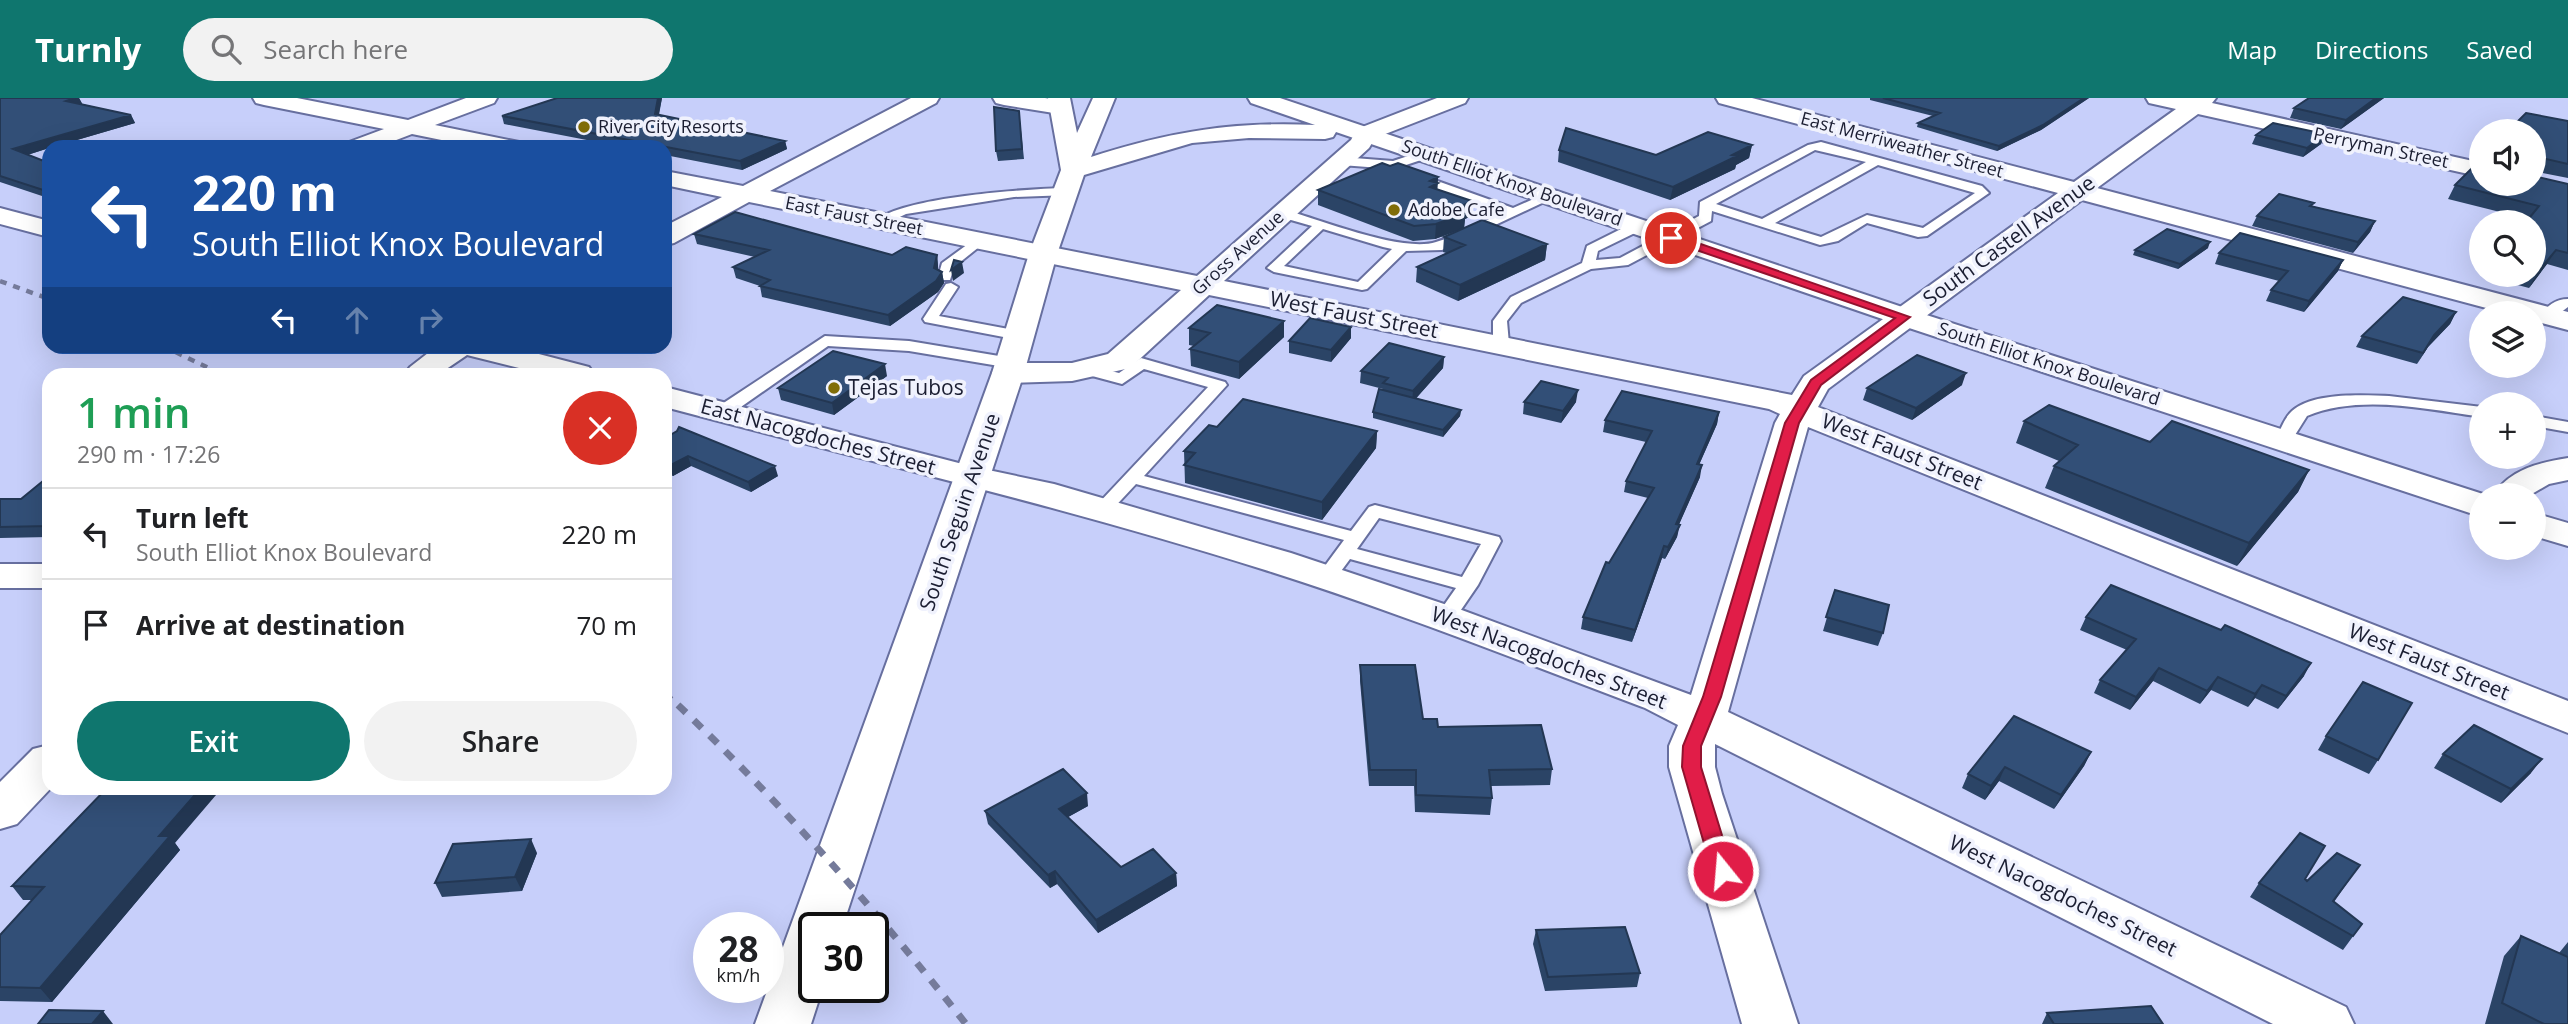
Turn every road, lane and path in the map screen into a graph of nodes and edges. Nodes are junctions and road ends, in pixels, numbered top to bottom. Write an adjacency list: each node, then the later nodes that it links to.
1 (264, 98): 12 (street)
2 (486, 98): 12 (street)
3 (928, 98): 24 (street)
4 (1004, 98): 11 (street)
5 (1104, 98): 22 (street, South Seguin Avenue)
6 (1259, 98): 13 (street, South Elliot Knox Boulevard)
7 (1457, 98): 13 (street, Gross Avenue)
8 (1727, 98): 23 (street, East Merriweather Street)
9 (2157, 98): 10 (street, Perryman Street)
10 (2199, 102): 20 (street, Perryman Street); 23 (street, South Castell Avenue)
11 (1060, 103): 22 (street)
12 (410, 127): 14 (street); 15 (street)
13 (1365, 134): 16 (street, South Elliot Knox Boulevard); 17 (street, Gross Avenue); 22 (street)
14 (376, 140)
15 (476, 140)
16 (1426, 154): 19 (lane); 25 (street, South Elliot Knox Boulevard)
17 (1341, 161): 19 (lane); 27 (street, Gross Avenue)
18 (1877, 161): 26 (lane); 31 (lane); 31 (lane)
19 (1383, 165): 28 (lane)
20 (2469, 167)
21 (672, 179): 24 (street, East Faust Street)
22 (1069, 181): 30 (lane); 39 (street, South Seguin Avenue)
23 (2077, 192): 42 (street, East Merriweather Street); 43 (street, South Castell Avenue)
24 (747, 194): 30 (street, East Faust Street); 35 (street)
25 (1551, 195): 28 (lane); 33 (street, South Elliot Knox Boulevard)
26 (1705, 205): 31 (lane); 36 (lane)
27 (1282, 213): 32 (lane); 41 (street, Gross Avenue)
28 (1513, 213): 38 (lane)
29 (0, 216): 34 (street)
30 (881, 222): 37 (street, East Faust Street)
31 (1764, 223)
32 (1320, 225): 38 (lane); 38 (lane)
33 (1638, 226): 36 (street, South Elliot Knox Boulevard); 40 (lane)
34 (42, 227)
35 (672, 233)
36 (1671, 238): 40 (lane); 43 (street, South Elliot Knox Boulevard)
37 (979, 240): 39 (street, East Faust Street); 44 (lane)
38 (1402, 247)
39 (1043, 254): 41 (street, West Faust Street); 44 (street, South Seguin Avenue)
40 (1588, 265): 45 (lane)
41 (1203, 284): 45 (street, West Faust Street); 51 (street, Gross Avenue)
42 (2561, 313)
43 (1904, 317): 53 (street, South Castell Avenue); 58 (street, South Elliot Knox Boulevard)
44 (1019, 335): 50 (street, South Seguin Avenue)
45 (1501, 344): 53 (street, West Faust Street)
46 (448, 354): 48 (street)
47 (501, 354): 49 (street)
48 (428, 368)
49 (555, 368)
50 (1009, 368): 51 (street, Gross Avenue); 55 (lane); 60 (street, South Seguin Avenue)
51 (1087, 370): 61 (lane)
52 (672, 399): 55 (street, East Nacogdoches Street)
53 (1800, 409): 71 (street, West Faust Street); 72 (street, South Castell Avenue)
54 (2469, 411): 58 (lane)
55 (722, 412): 60 (street, East Nacogdoches Street)
56 (2546, 423): 57 (lane)
57 (2568, 427)
58 (2284, 439): 63 (street, South Elliot Knox Boulevard)
59 (2568, 469): 62 (street)
60 (971, 477): 64 (street, West Nacogdoches Street); 75 (street, South Seguin Avenue)
61 (1132, 478): 64 (lane); 67 (lane)
62 (2522, 483)
63 (2469, 502)
64 (1102, 510): 67 (street, West Nacogdoches Street)
65 (2546, 528): 66 (street)
66 (2568, 535)
67 (1343, 556): 70 (street, West Nacogdoches Street); 70 (lane)
68 (1, 576): 69 (street)
69 (42, 576)
70 (1457, 601): 72 (street, West Nacogdoches Street)
71 (2568, 718)
72 (1703, 719): 78 (street, South Castell Avenue); 79 (street, West Nacogdoches Street)
73 (42, 768): 74 (street)
74 (0, 811)
75 (821, 912)
76 (798, 981): 77 (street)
77 (783, 1024)
78 (1770, 1024)
79 (2326, 1024)

